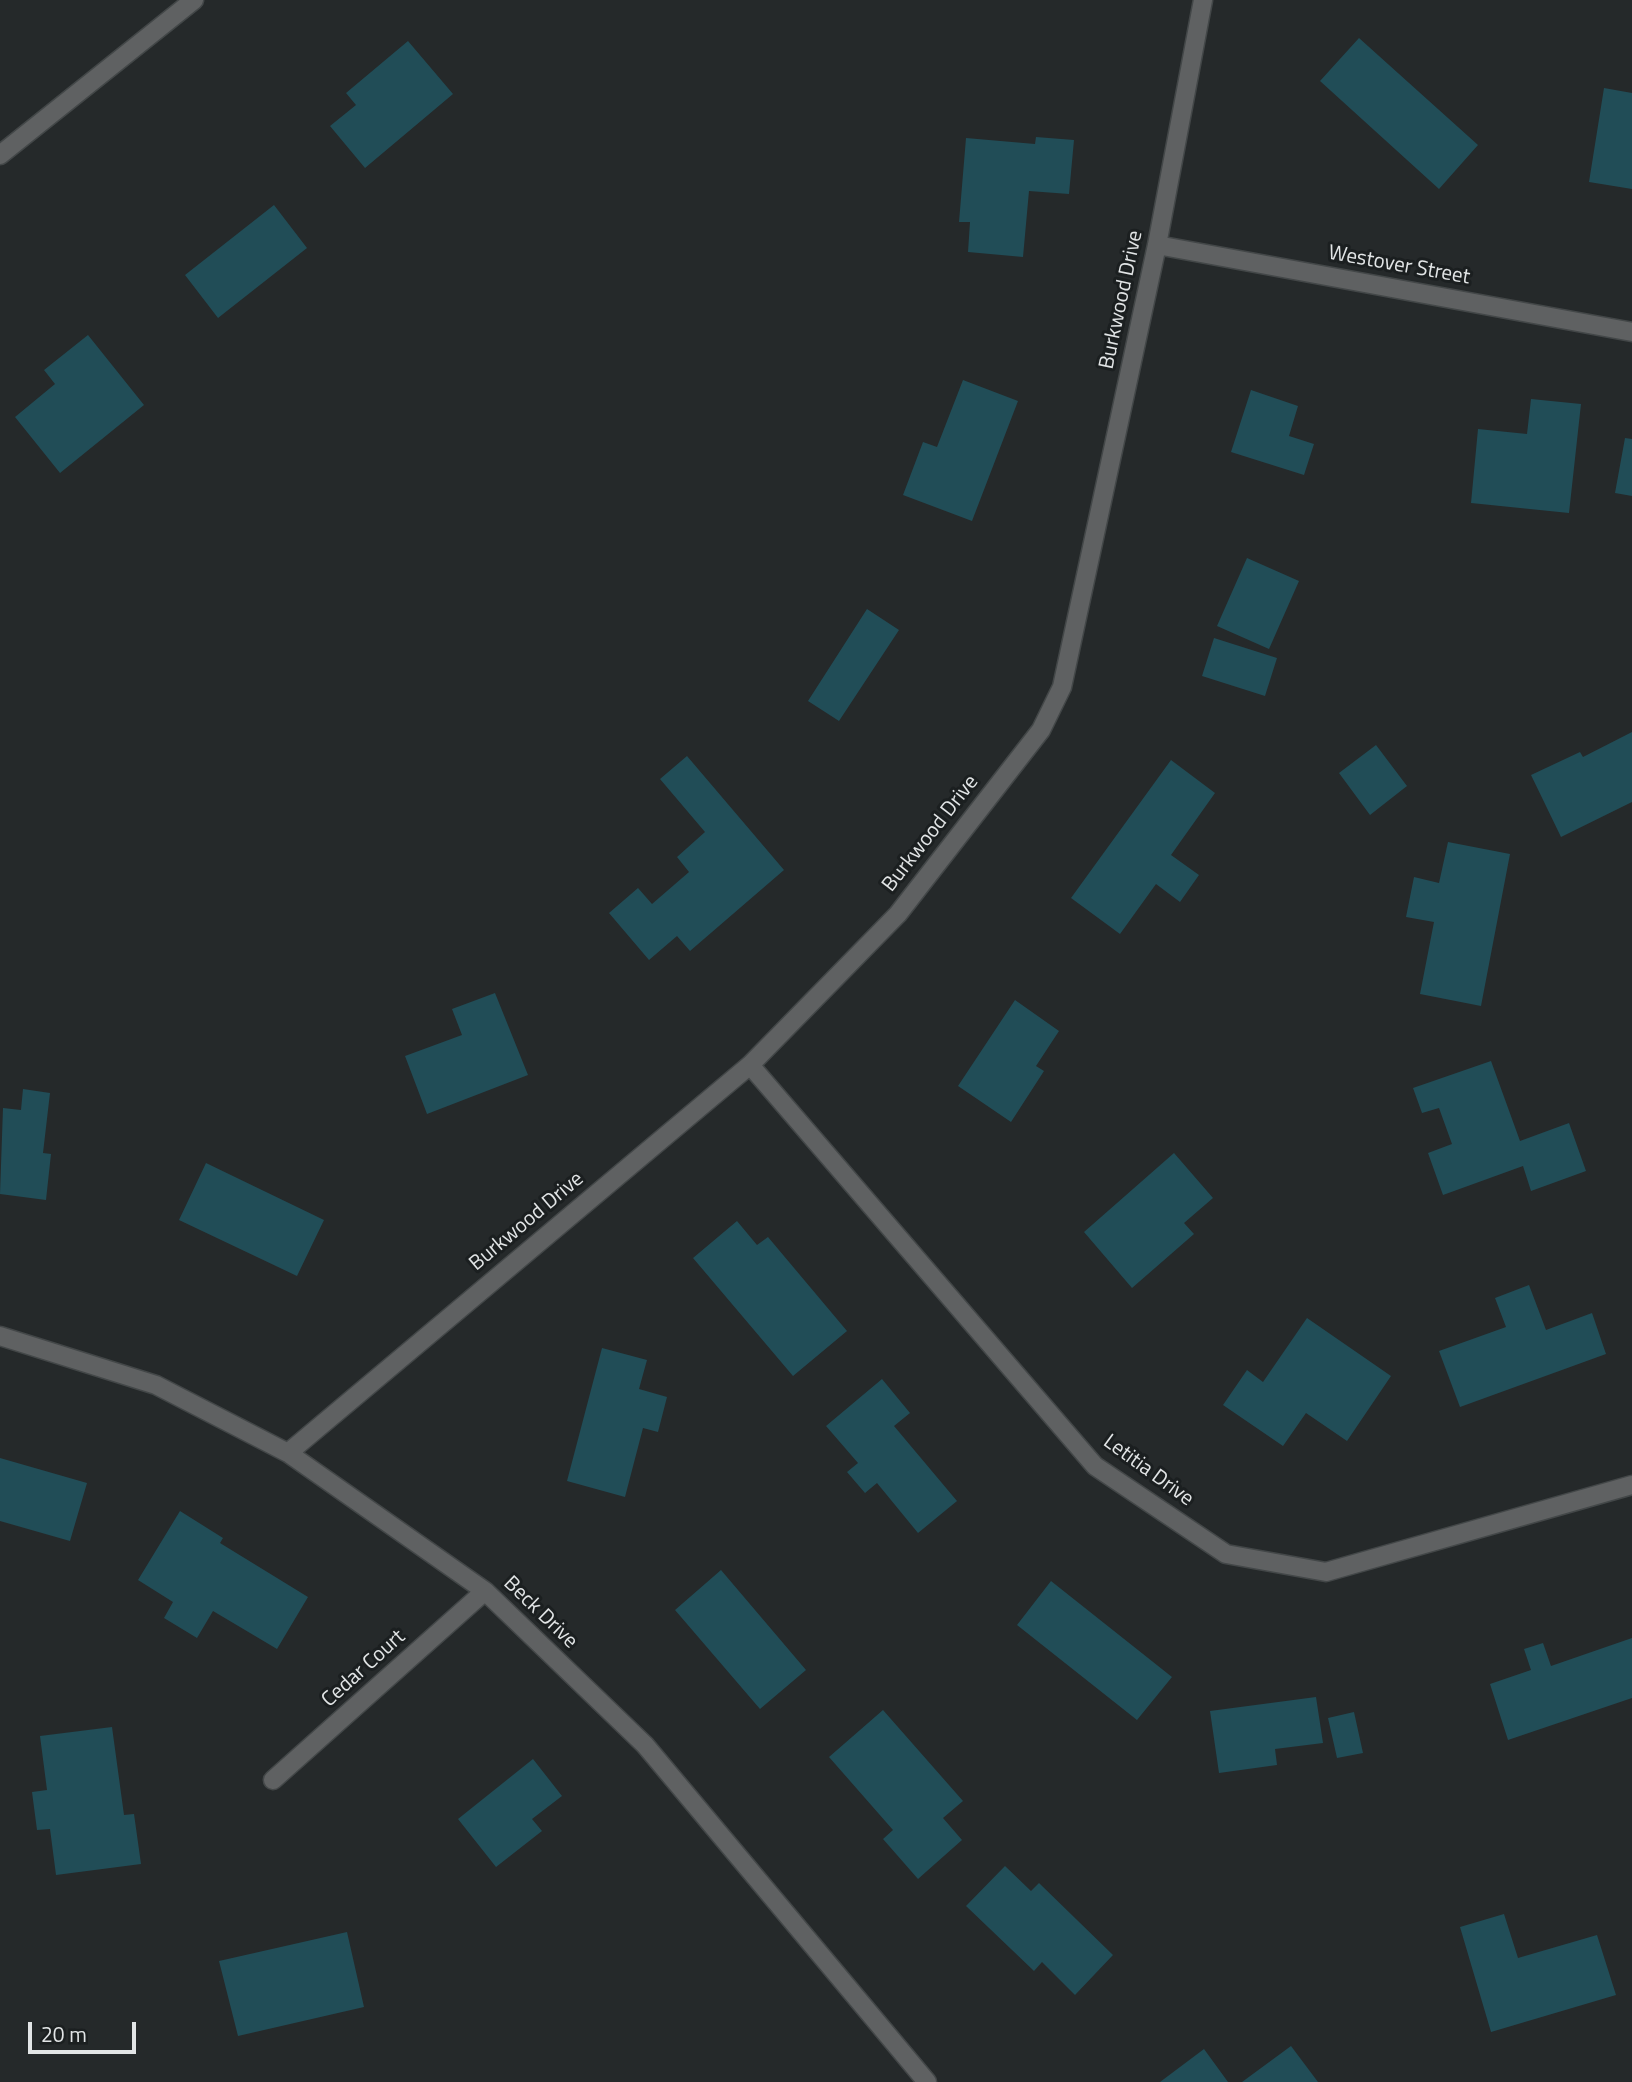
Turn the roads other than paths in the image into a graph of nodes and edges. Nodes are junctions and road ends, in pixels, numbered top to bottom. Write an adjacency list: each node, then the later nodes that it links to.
1 (194, 0): 3 (street)
2 (1203, 0): 4 (street, Burkwood Drive)
3 (0, 155)
4 (1157, 245): 5 (street, Westover Street); 6 (street, Burkwood Drive)
5 (1632, 332)
6 (750, 1065): 8 (street, Burkwood Drive); 9 (street, Letitia Drive)
7 (0, 1336): 8 (street, Beck Drive)
8 (288, 1453): 10 (street, Beck Drive)
9 (1632, 1485)
10 (485, 1591): 11 (street, Cedar Court); 12 (street, Beck Drive)
11 (273, 1780)
12 (927, 2082)

